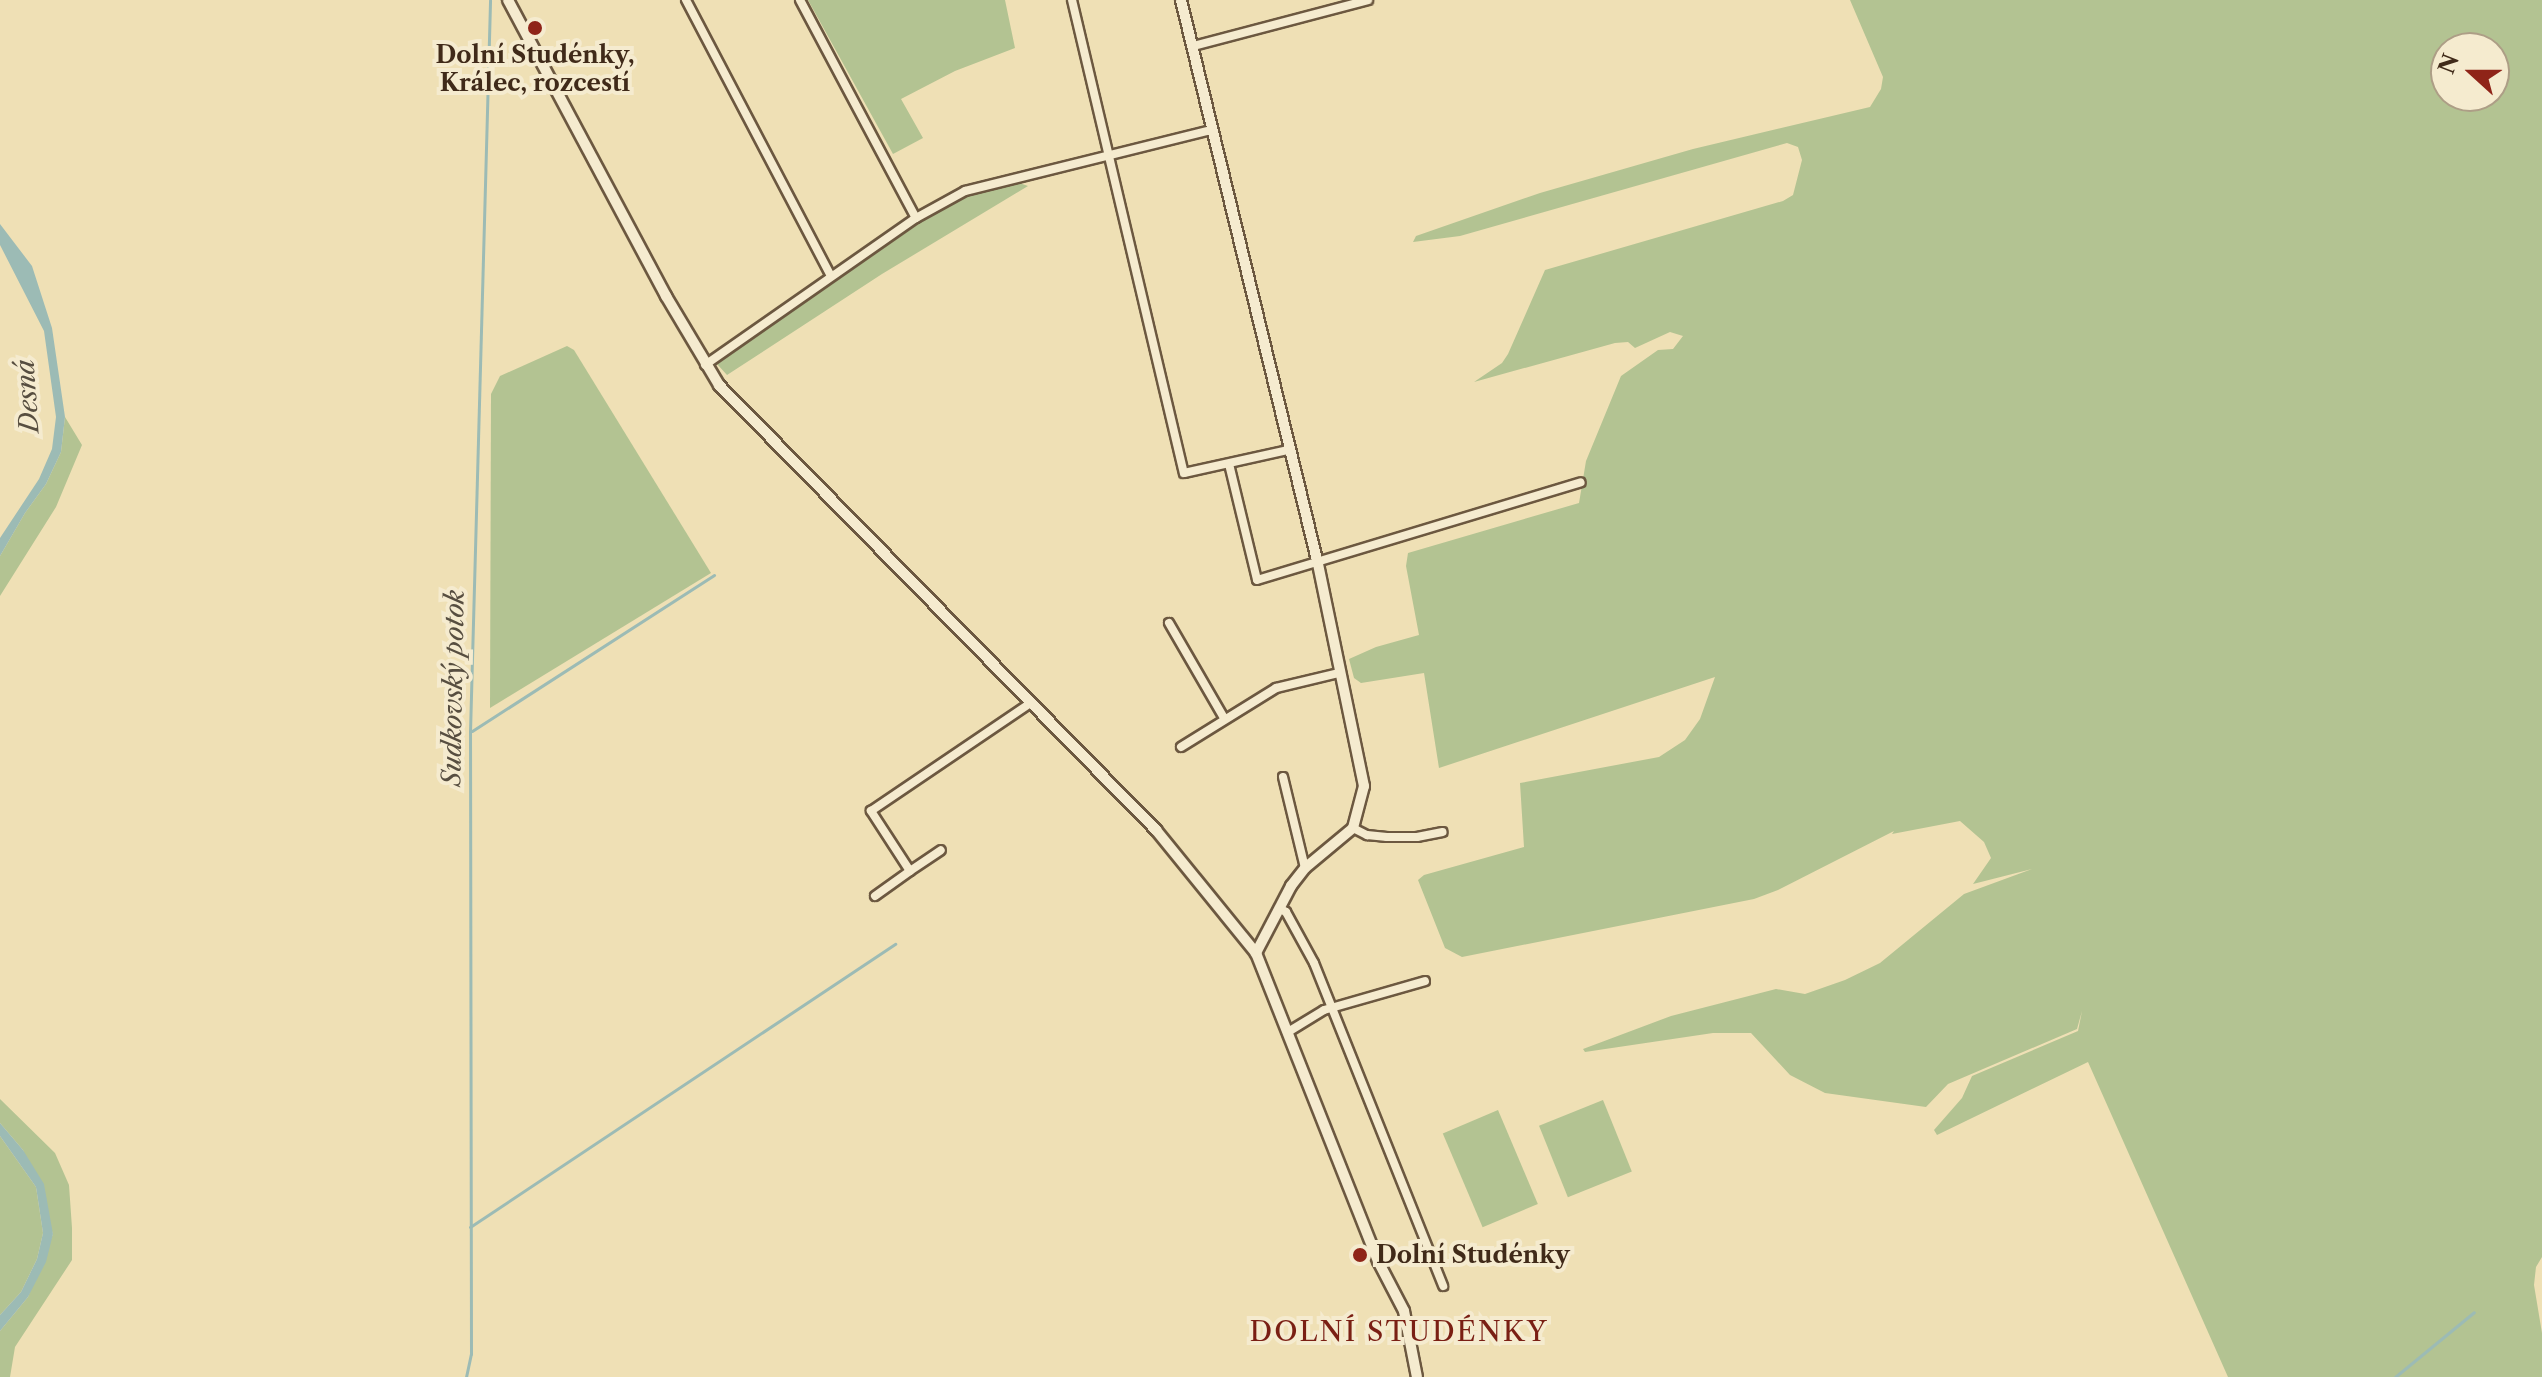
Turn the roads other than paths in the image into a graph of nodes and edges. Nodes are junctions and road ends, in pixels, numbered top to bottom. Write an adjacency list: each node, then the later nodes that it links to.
1 (508, 0): 12 (street)
2 (686, 0): 11 (street)
3 (800, 0): 10 (street)
4 (1072, 0): 9 (street)
5 (1181, 0): 7 (street)
6 (1368, 0): 7 (street)
7 (1193, 46): 8 (street)
8 (1211, 130): 9 (street); 13 (street)
9 (1108, 155): 10 (street); 14 (street)
10 (916, 218): 11 (street)
11 (831, 276): 12 (street)
12 (705, 365): 19 (street)
13 (1288, 450): 14 (street); 16 (street)
14 (1229, 464): 16 (street)
15 (1581, 482): 16 (street)
16 (1318, 564): 18 (street)
17 (1169, 623): 20 (street)
18 (1339, 673): 20 (street); 23 (street)
19 (1032, 702): 27 (street); 30 (street)
20 (1224, 718): 21 (street)
21 (1181, 747)
22 (1283, 777): 26 (street)
23 (1353, 828): 24 (street); 26 (street)
24 (1443, 832)
25 (941, 850): 27 (street)
26 (1305, 868): 29 (street)
27 (910, 871): 28 (street)
28 (875, 896)
29 (1279, 908): 30 (street); 32 (street)
30 (1256, 953): 33 (street)
31 (1425, 981): 32 (street)
32 (1332, 1007): 33 (street); 34 (street)
33 (1288, 1032): 35 (street)
34 (1443, 1286)
35 (1417, 1377)

